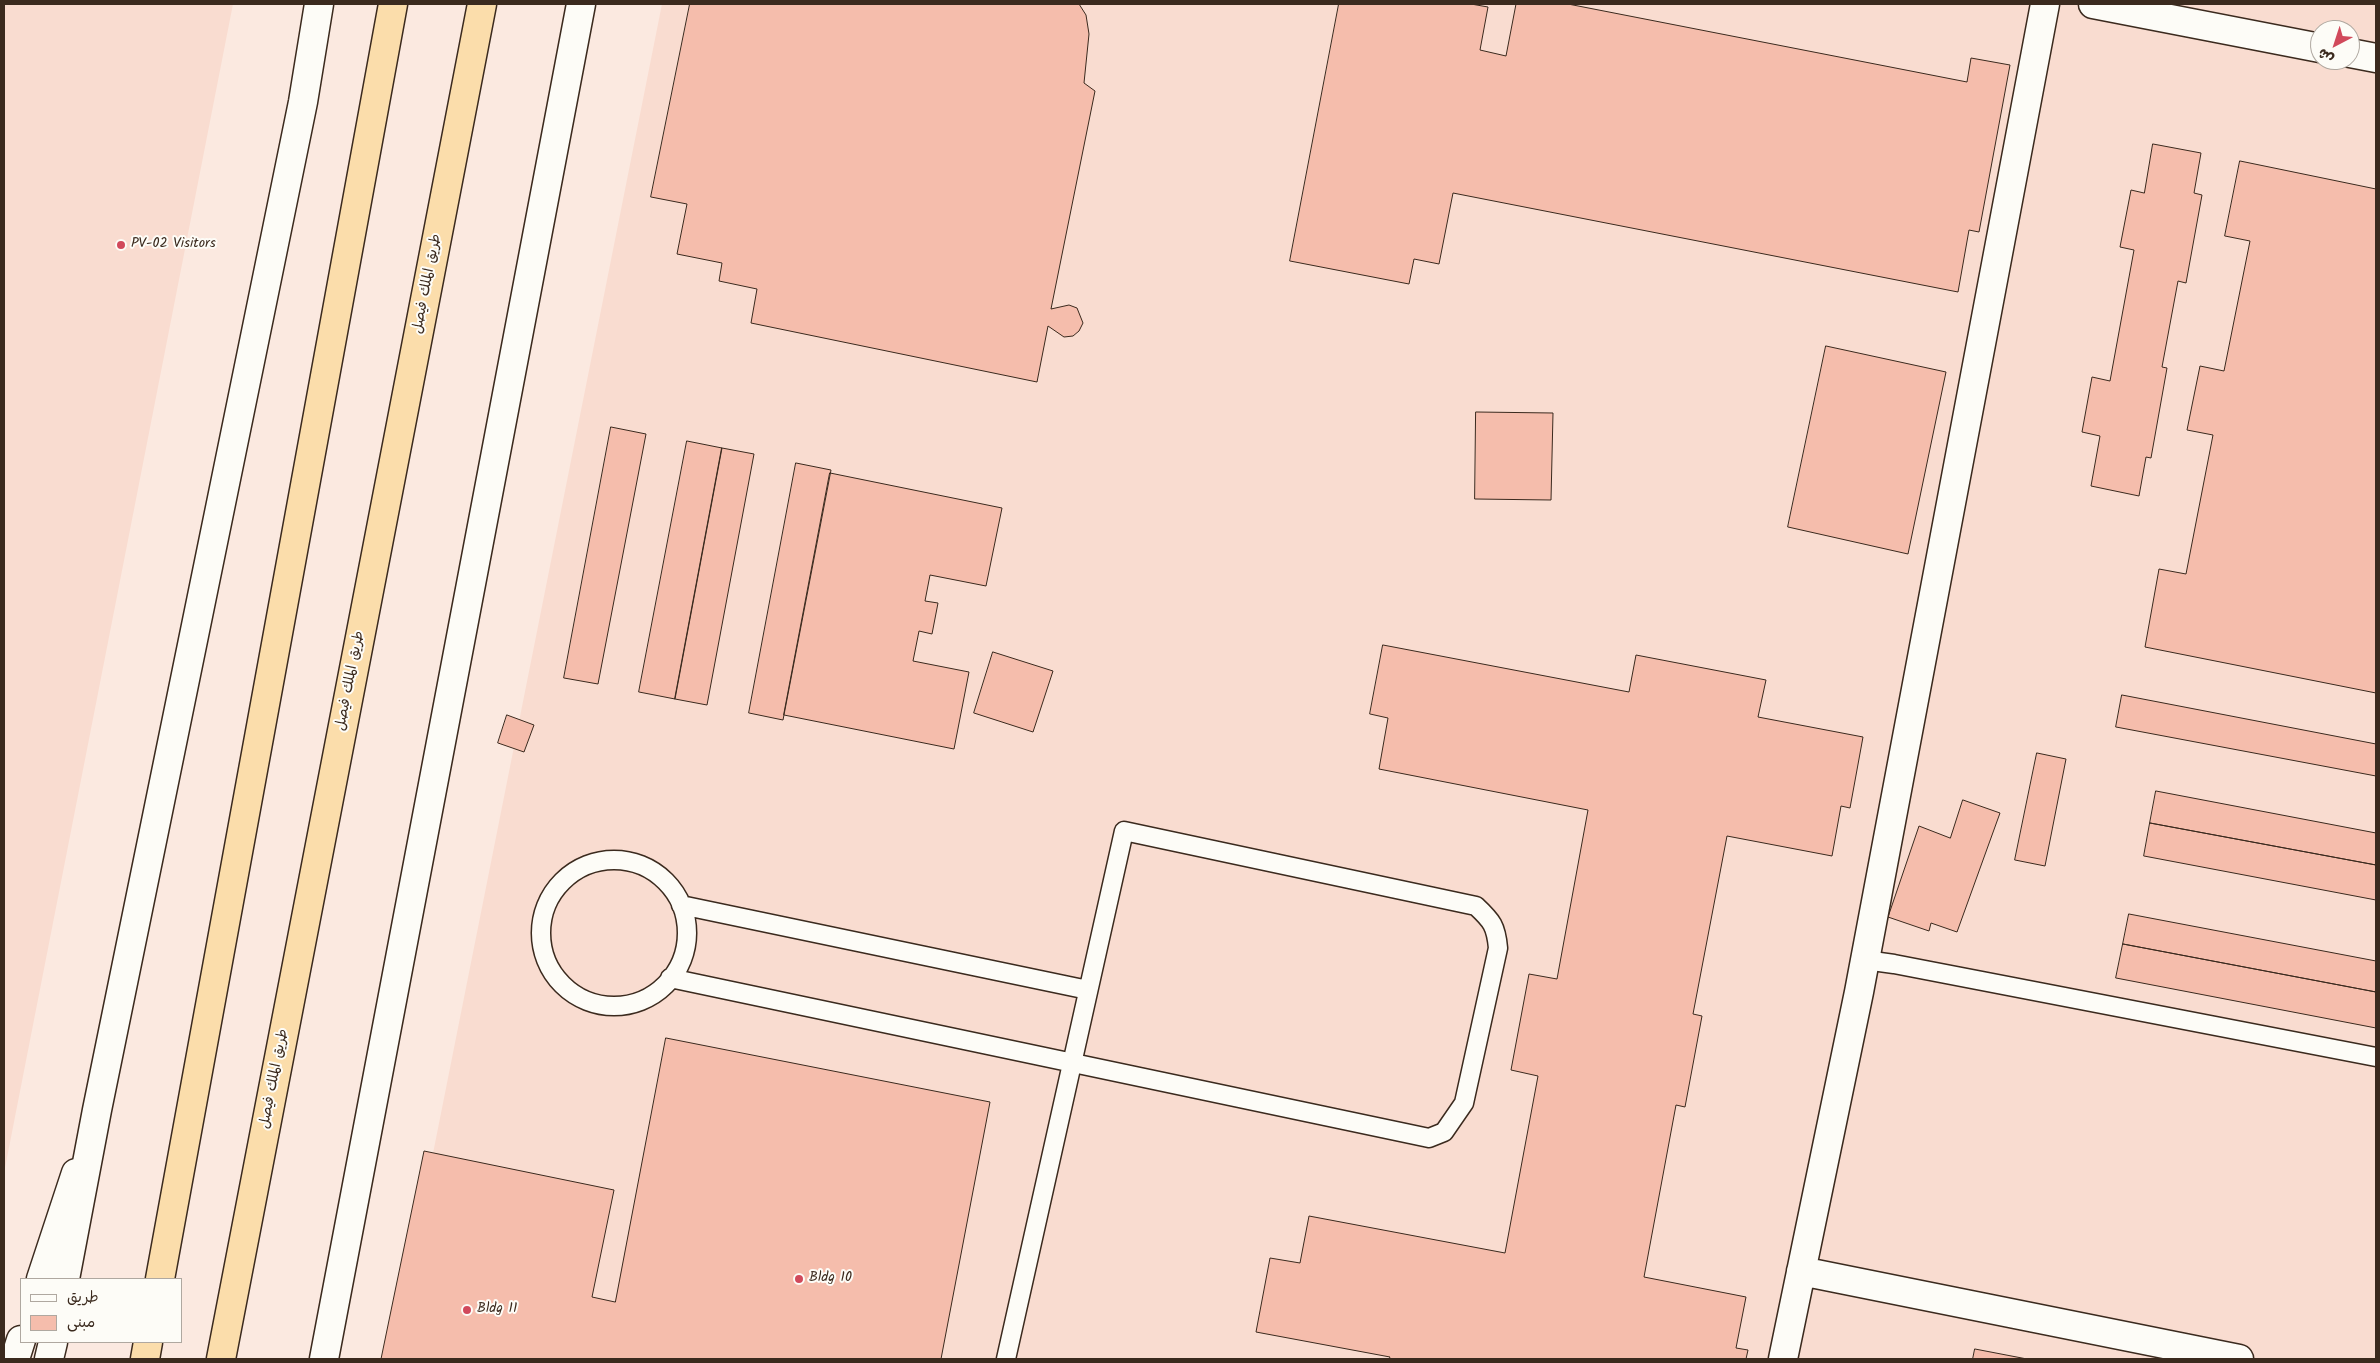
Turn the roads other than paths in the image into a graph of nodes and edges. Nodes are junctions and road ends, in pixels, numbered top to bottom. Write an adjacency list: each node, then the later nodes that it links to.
1 (319, 4): 16 (main road)
2 (392, 4): 22 (highway)
3 (482, 4): 29 (highway, طريق الملك فيصل)
4 (581, 4): 17 (main road)
5 (2045, 4): 11 (main road)
6 (2093, 4): 7 (main road)
7 (2310, 46)
8 (2360, 55): 9 (main road)
9 (2376, 58)
10 (681, 905): 12 (lane); 12 (lane); 13 (lane)
11 (1865, 960): 14 (lane); 18 (main road)
12 (670, 978): 15 (lane)
13 (1088, 990): 15 (lane); 15 (lane)
14 (2376, 1057)
15 (1072, 1062): 32 (lane)
16 (97, 1110): 20 (main road); 21 (main road)
17 (347, 1240): 30 (main road); 31 (main road)
18 (1801, 1271): 19 (main road); 33 (main road); 34 (main road)
19 (1828, 1277): 34 (lane)
20 (41, 1278)
21 (65, 1278)
22 (160, 1278)
23 (20, 1343): 26 (main road)
24 (53, 1343): 27 (main road)
25 (148, 1343): 28 (highway)
26 (15, 1359)
27 (49, 1359)
28 (145, 1359)
29 (221, 1359)
30 (304, 1359)
31 (324, 1359)
32 (1006, 1359)
33 (1783, 1359)
34 (2239, 1359)

